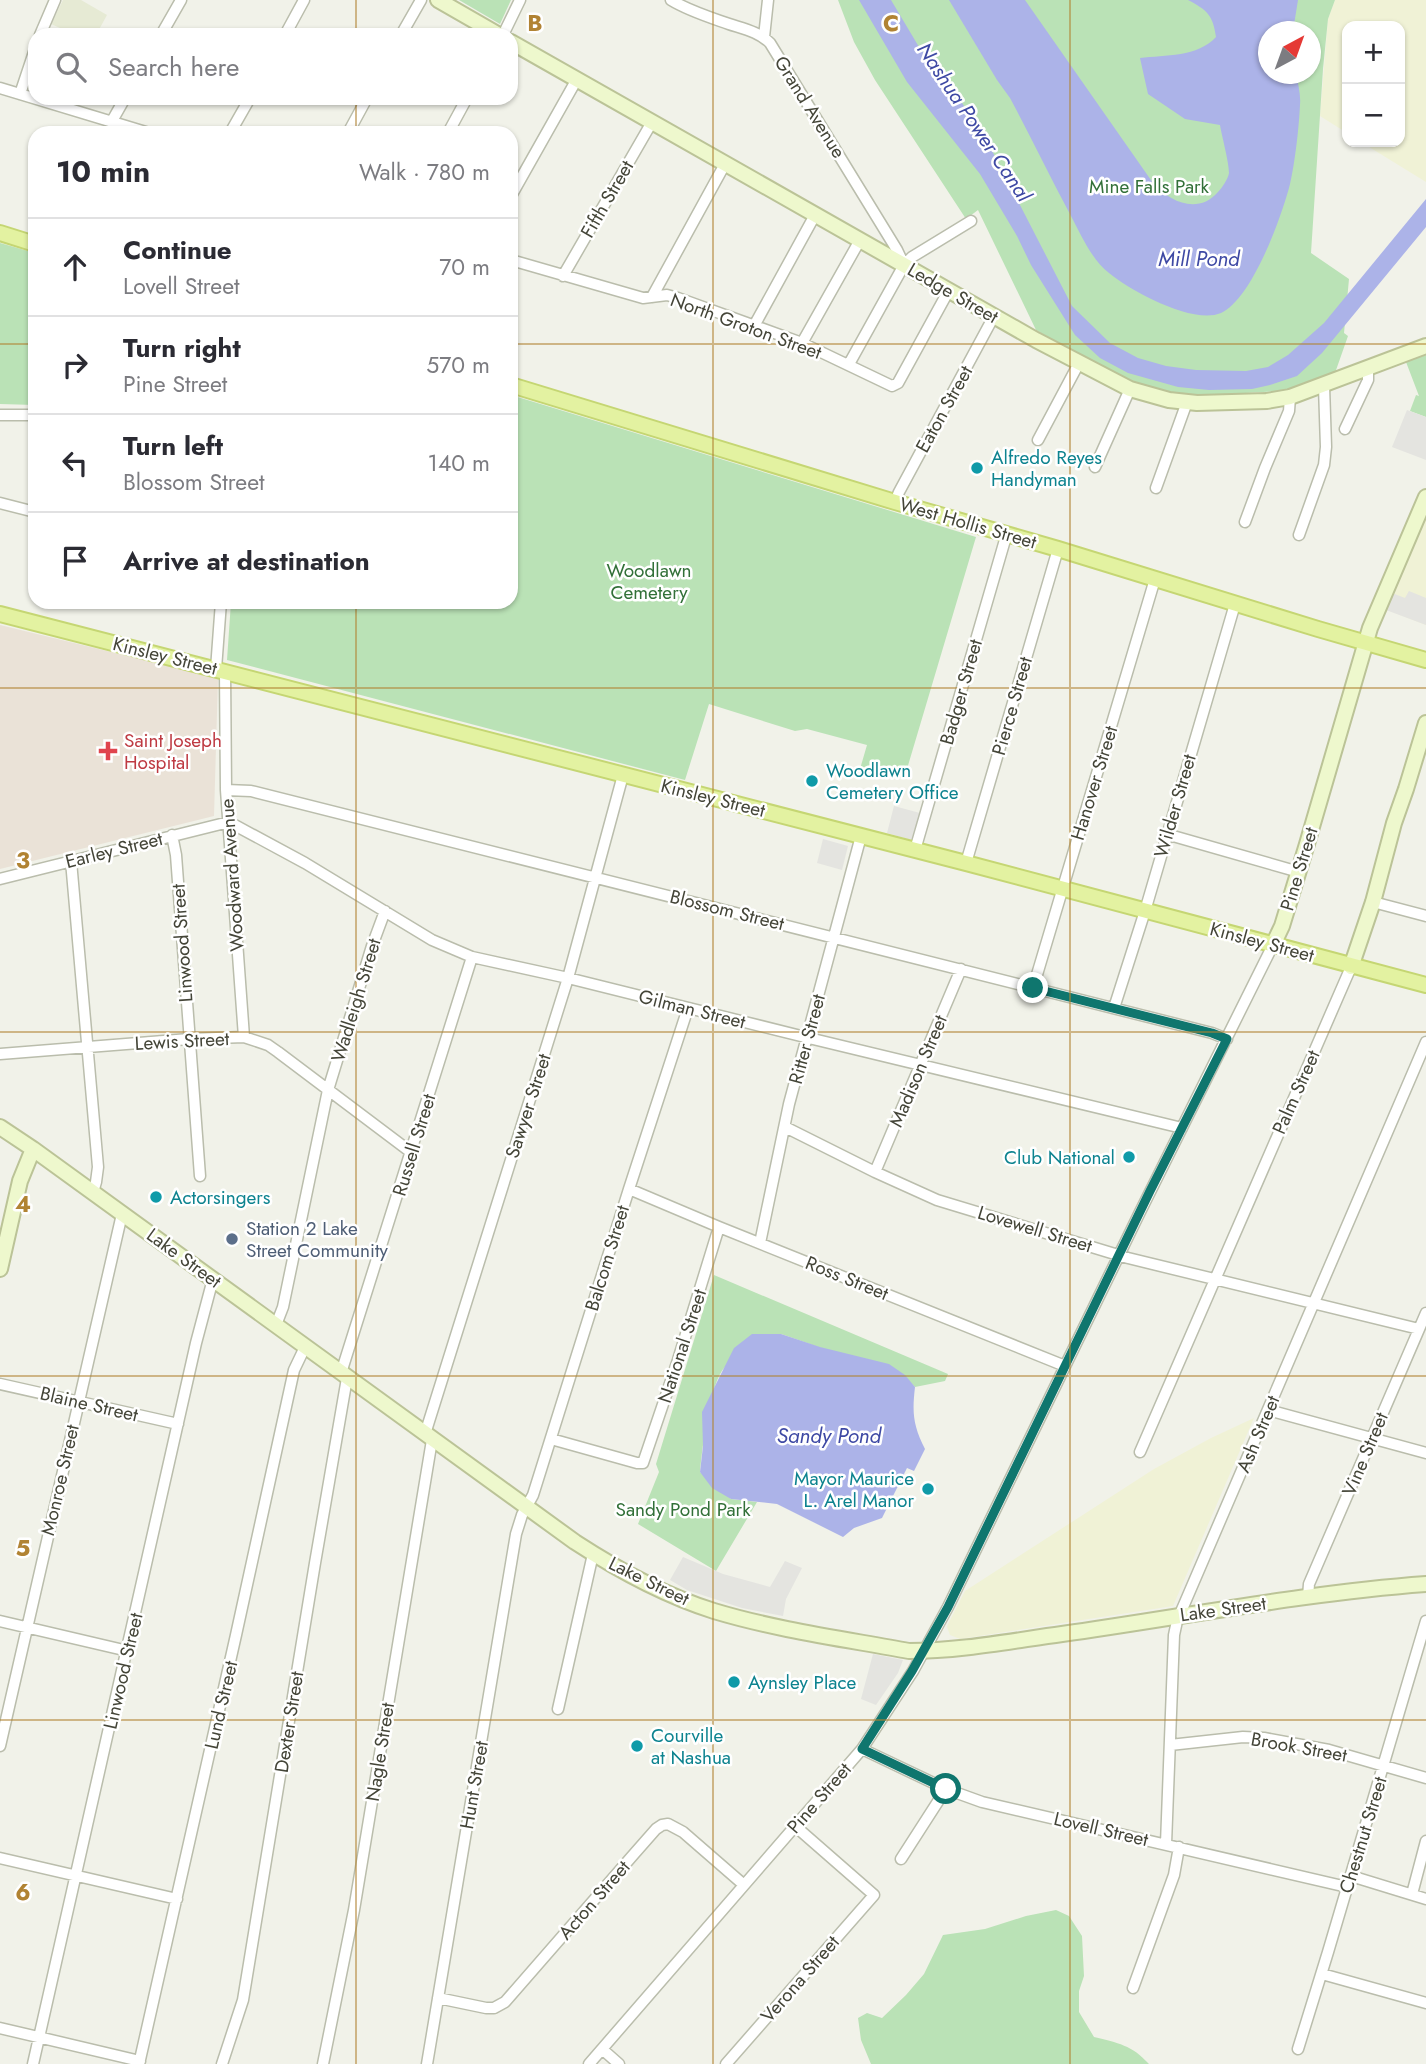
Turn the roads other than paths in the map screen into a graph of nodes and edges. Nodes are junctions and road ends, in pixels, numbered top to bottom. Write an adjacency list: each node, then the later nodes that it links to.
1 (55, 0): 9 (street)
2 (181, 0): 10 (street)
3 (304, 0): 11 (street)
4 (421, 0): 12 (street)
5 (438, 0): 13 (street)
6 (520, 0): 14 (street)
7 (671, 0): 15 (street, Grand Avenue)
8 (768, 0): 15 (street)
9 (43, 28)
10 (165, 28)
11 (289, 28)
12 (405, 28)
13 (488, 28)
14 (505, 28)
15 (764, 37): 41 (street, Grand Avenue)
16 (518, 46): 18 (street, Ledge Street)
17 (28, 69): 20 (street)
18 (577, 79): 28 (street, Ledge Street); 34 (street)
19 (0, 88): 20 (street)
20 (20, 94): 21 (street)
21 (28, 96)
22 (57, 105): 27 (street)
23 (121, 105): 27 (street)
24 (246, 105): 30 (street)
25 (363, 105): 31 (street)
26 (463, 105): 32 (street)
27 (112, 121): 29 (street)
28 (652, 122): 33 (street, Ledge Street); 42 (street, Fifth Street)
29 (127, 126)
30 (234, 126)
31 (352, 126)
32 (452, 126)
33 (725, 164): 35 (street, Ledge Street); 44 (street)
34 (518, 184)
35 (815, 215): 38 (street, Ledge Street); 46 (street)
36 (971, 221): 41 (street)
37 (0, 233): 39 (main road)
38 (860, 240): 41 (street, Ledge Street); 47 (street)
39 (28, 242)
40 (518, 262): 42 (street, North Groton Street)
41 (904, 265): 43 (street, Ledge Street); 50 (street)
42 (563, 276): 44 (street, North Groton Street)
43 (948, 290): 45 (street, Ledge Street); 50 (street, North Groton Street)
44 (652, 297): 46 (street, North Groton Street)
45 (994, 316): 49 (street, Ledge Street); 64 (street, Eaton Street)
46 (754, 327): 47 (street, North Groton Street)
47 (802, 344): 50 (street, North Groton Street)
48 (1426, 345): 51 (street, Ledge Street)
49 (1079, 363): 54 (street, Ledge Street); 60 (street)
50 (849, 364)
51 (1368, 368): 52 (street, Ledge Street); 59 (street)
52 (1324, 386): 55 (street, Ledge Street); 69 (street)
53 (518, 387): 64 (main road, West Hollis Street)
54 (1130, 389): 56 (street, Ledge Street); 61 (street)
55 (1290, 397): 56 (street, Ledge Street); 67 (street)
56 (1187, 402): 62 (street)
57 (0, 415): 58 (street)
58 (28, 415)
59 (1345, 429)
60 (1038, 440)
61 (1095, 467)
62 (1156, 488)
63 (1426, 497): 75 (street, Pine Street)
64 (895, 502): 68 (main road, West Hollis Street)
65 (0, 503): 66 (street)
66 (28, 510)
67 (1245, 522)
68 (1007, 533): 70 (main road, West Hollis Street); 85 (street, Badger Street)
69 (1299, 535)
70 (1058, 549): 71 (main road, West Hollis Street); 87 (street, Pierce Street)
71 (1155, 579): 72 (main road, West Hollis Street); 91 (street, Hanover Street)
72 (1235, 604): 75 (main road, West Hollis Street); 82 (street, Wilder Street)
73 (221, 609): 77 (street, Woodward Avenue)
74 (0, 614): 77 (main road, Kinsley Street)
75 (1366, 643): 76 (main road, West Hollis Street); 88 (street, Pine Street)
76 (1426, 660)
77 (221, 670): 79 (main road, Kinsley Street); 80 (street, Woodward Avenue)
78 (1426, 723): 92 (street, Palm Street)
79 (623, 775): 84 (main road, Kinsley Street); 89 (street, Sawyer Street)
80 (226, 790): 81 (street, Woodward Avenue); 89 (street, Blossom Street)
81 (229, 822): 83 (street, Earley Street); 93 (street, Gilman Street); 106 (street, Woodward Avenue)
82 (1166, 834): 88 (street); 94 (street, Wilder Street)
83 (172, 835): 86 (street, Earley Street); 108 (street, Linwood Street)
84 (861, 836): 85 (main road, Kinsley Street); 96 (street, Ritter Street)
85 (915, 850): 87 (main road, Kinsley Street)
86 (71, 861): 90 (street, Earley Street); 111 (street)
87 (966, 863): 91 (main road, Kinsley Street)
88 (1298, 872): 97 (street, Pine Street)
89 (595, 877): 96 (street, Blossom Street); 101 (street, Sawyer Street)
90 (0, 879)
91 (1062, 890): 94 (main road, Kinsley Street); 103 (street, Hanover Street)
92 (1373, 902): 95 (street); 99 (street, Palm Street)
93 (385, 911): 98 (street, Gilman Street); 114 (street, Wadleigh Street)
94 (1145, 911): 97 (main road, Kinsley Street); 105 (street, Wilder Street)
95 (1426, 916)
96 (833, 937): 100 (street, Blossom Street); 107 (street, Ritter Street)
97 (1273, 945): 99 (main road, Kinsley Street); 109 (street, Pine Street)
98 (472, 957): 101 (street, Gilman Street); 119 (street, Russell Street)
99 (1351, 967): 102 (main road, Kinsley Street); 130 (street, Palm Street)
100 (961, 969): 103 (street, Blossom Street); 113 (street, Madison Street)
101 (568, 978): 104 (street, Gilman Street); 142 (street, Sawyer Street)
102 (1426, 985)
103 (1033, 988): 105 (street, Blossom Street)
104 (688, 1008): 107 (street, Gilman Street); 122 (street, Balcom Street)
105 (1114, 1008): 109 (street, Blossom Street)
106 (244, 1037): 108 (street, Lewis Street); 114 (street, Lewis Street)
107 (807, 1038): 113 (street, Gilman Street); 116 (street, Ritter Street)
108 (189, 1039): 111 (street, Lewis Street); 121 (street, Linwood Street)
109 (1227, 1039): 117 (street, Pine Street)
110 (1426, 1042): 131 (street, Ash Street)
111 (87, 1047): 112 (street, Lewis Street); 123 (street)
112 (0, 1054)
113 (922, 1065): 117 (street, Gilman Street); 120 (street, Madison Street)
114 (328, 1090): 119 (street, Lewis Street); 133 (street, Wadleigh Street)
115 (0, 1127): 118 (street, Lake Street)
116 (785, 1127): 120 (street, Lovewell Street); 126 (street, Ritter Street)
117 (1182, 1128): 127 (street, Pine Street)
118 (33, 1149): 123 (street, Lake Street); 128 (street)
119 (412, 1153): 137 (street, Russell Street)
120 (875, 1172): 127 (street, Lovewell Street)
121 (200, 1176)
122 (629, 1189): 125 (street, Ross Street); 143 (street, Balcom Street)
123 (93, 1192): 124 (street, Lake Street)
124 (122, 1214): 129 (street, Lake Street); 139 (street, Monroe Street)
125 (719, 1227): 126 (street, Ross Street); 143 (street, National Street)
126 (760, 1243): 136 (street, Ross Street)
127 (1120, 1255): 130 (street, Lovewell Street); 136 (street, Pine Street)
128 (0, 1269)
129 (213, 1279): 133 (street, Lake Street); 141 (street, Linwood Street)
130 (1214, 1279): 131 (street, Lovewell Street); 145 (street, Palm Street)
131 (1313, 1303): 134 (street, Lovewell Street); 140 (street, Ash Street)
132 (1426, 1312): 134 (street, Vine Street)
133 (276, 1325): 135 (street, Lake Street)
134 (1419, 1329): 144 (street, Vine Street)
135 (305, 1347): 137 (street, Lake Street); 175 (street, Lund Street)
136 (1065, 1366): 156 (street, Pine Street)
137 (344, 1376): 142 (street, Lake Street); 187 (street, Dexter Street)
138 (0, 1384): 139 (street, Blaine Street)
139 (79, 1401): 141 (street, Blaine Street); 154 (street, Monroe Street)
140 (1268, 1410): 144 (street); 151 (street, Ash Street)
141 (178, 1424): 155 (street, Linwood Street)
142 (429, 1437): 147 (street, Lake Street); 188 (street, Nagle Street)
143 (551, 1439): 147 (street, Balcom Street)
144 (1371, 1439): 146 (street); 150 (street, Vine Street)
145 (1140, 1452)
146 (1426, 1453)
147 (526, 1508): 148 (street, Lake Street); 179 (street, Hunt Street)
148 (593, 1554): 156 (street, Lake Street); 157 (street)
149 (1426, 1584): 150 (street, Lake Street)
150 (1308, 1597): 151 (street, Lake Street)
151 (1180, 1615): 156 (street, Lake Street); 158 (street, Ash Street)
152 (0, 1621): 154 (street)
153 (1426, 1621): 161 (street, Chestnut Street)
154 (28, 1628): 155 (street); 159 (street, Monroe Street)
155 (128, 1651): 170 (street, Linwood Street)
156 (923, 1651): 160 (street, Pine Street)
157 (558, 1709)
158 (1170, 1745): 161 (street, Brook Street); 166 (street, Ash Street)
159 (0, 1746)
160 (862, 1749): 163 (street, Lovell Street); 164 (street, Pine Street)
161 (1384, 1766): 162 (street, Brook Street); 171 (street, Chestnut Street)
162 (1426, 1779)
163 (946, 1789): 166 (street, Lovell Street); 169 (street)
164 (795, 1826): 172 (street, Pine Street); 192 (street, Verona Street)
165 (1426, 1841): 174 (street)
166 (1166, 1844): 167 (street, Lovell Street)
167 (1179, 1847): 173 (street, Lovell Street); 178 (street)
168 (0, 1858): 170 (street)
169 (901, 1859)
170 (76, 1875): 175 (street); 182 (street, Linwood Street)
171 (1351, 1876): 173 (street, Chestnut Street); 174 (street)
172 (744, 1885): 179 (street, Acton Street); 183 (street, Pine Street)
173 (1348, 1887): 177 (street, Chestnut Street)
174 (1412, 1894): 176 (street)
175 (177, 1899): 185 (street, Lund Street)
176 (1426, 1899)
177 (1322, 1974): 180 (street); 184 (street, Chestnut Street)
178 (1133, 1988)
179 (438, 1998): 189 (street, Hunt Street)
180 (1426, 2003)
181 (0, 2028): 182 (street)
182 (40, 2037): 185 (street); 186 (street, Linwood Street)
183 (602, 2049): 190 (street, Pine Street); 191 (street)
184 (1298, 2049)
185 (140, 2063)
186 (33, 2064)
187 (222, 2064)
188 (323, 2064)
189 (427, 2064)
190 (589, 2064)
191 (619, 2064)
192 (726, 2064)

